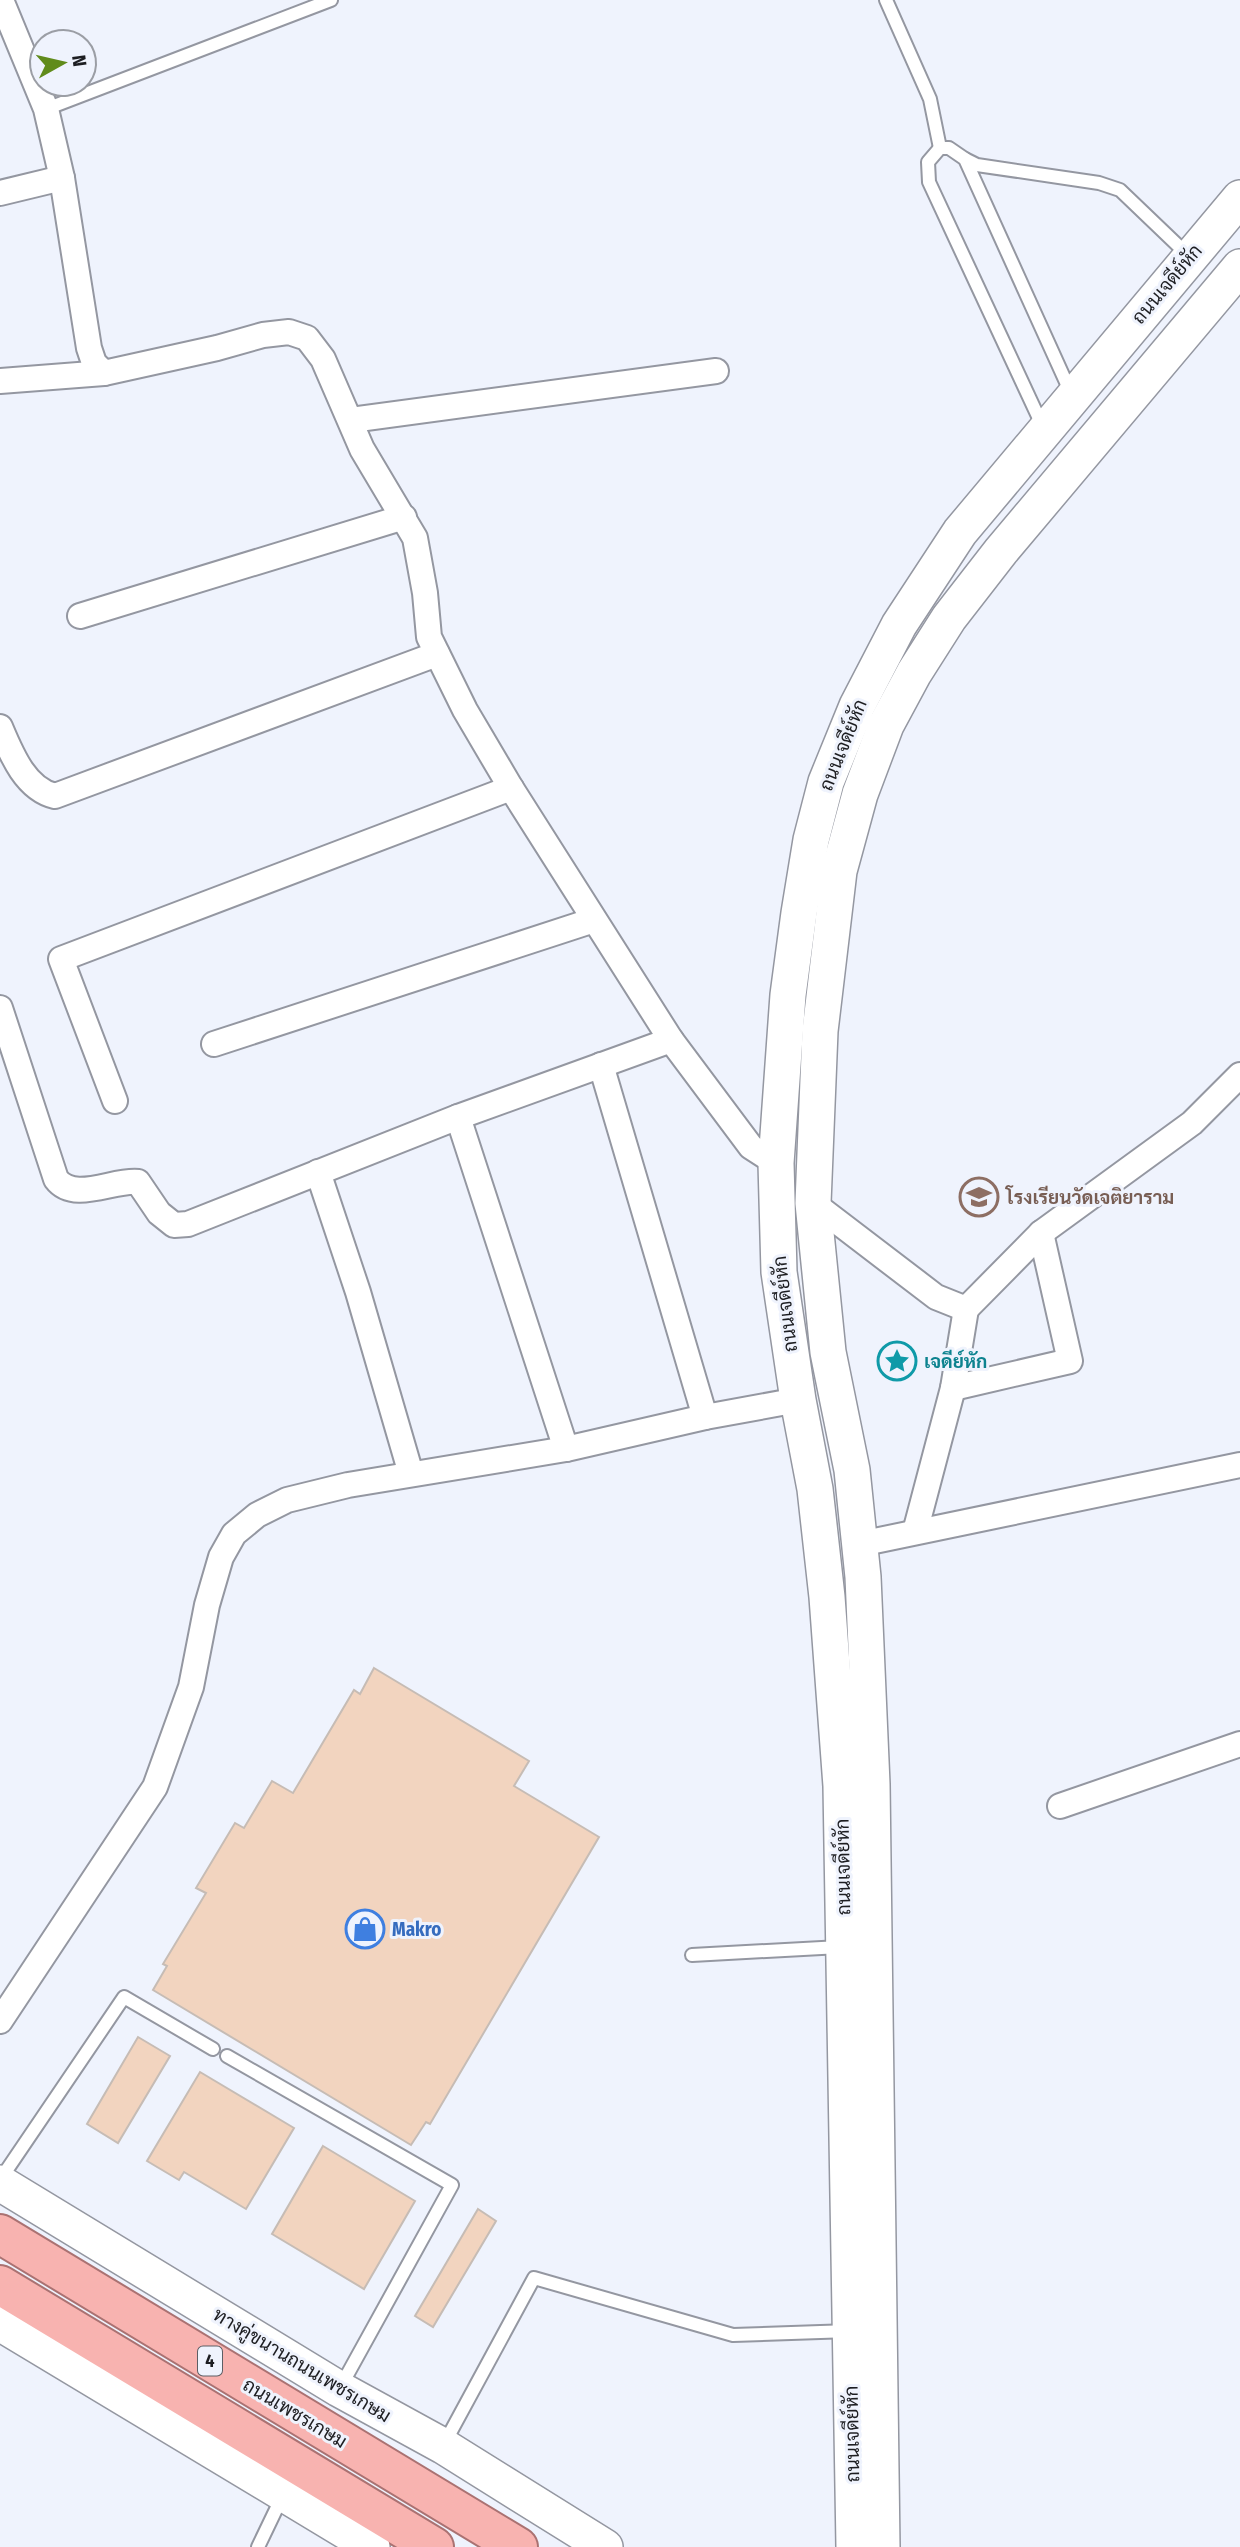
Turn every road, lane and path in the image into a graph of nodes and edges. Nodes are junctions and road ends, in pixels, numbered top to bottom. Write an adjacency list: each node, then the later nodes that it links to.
1 (1, 0): 4 (street)
2 (331, 0): 5 (lane)
3 (886, 0): 6 (lane)
4 (6, 34): 5 (street)
5 (46, 109): 8 (street)
6 (940, 148): 7 (lane); 18 (lane)
7 (965, 159): 11 (lane); 16 (lane)
8 (62, 178): 9 (street); 14 (street)
9 (0, 193)
10 (1240, 198): 11 (main road, ถนนเจดีย์หัก)
11 (1191, 257): 16 (main road, ถนนเจดีย์หัก)
12 (1240, 267): 34 (main road, ถนนเจดีย์หัก)
13 (716, 371): 17 (street)
14 (104, 373): 15 (street); 17 (street)
15 (0, 381)
16 (1073, 397): 18 (main road, ถนนเจดีย์หัก)
17 (351, 421): 19 (street)
18 (1045, 430): 32 (main road, ถนนเจดีย์หัก)
19 (404, 517): 20 (street); 21 (street)
20 (80, 615)
21 (437, 654): 22 (street); 23 (street)
22 (0, 727)
23 (510, 789): 24 (street); 30 (street)
24 (594, 920): 26 (street); 27 (street)
25 (0, 1008): 33 (street)
26 (671, 1040): 28 (street); 32 (street)
27 (214, 1044)
28 (601, 1065): 31 (street); 39 (street)
29 (1240, 1075): 35 (street)
30 (115, 1101)
31 (458, 1117): 33 (street); 40 (street)
32 (776, 1163): 38 (main road, ถนนเจดีย์หัก)
33 (318, 1172): 42 (street)
34 (813, 1203): 36 (street); 44 (main road, ถนนเจดีย์หัก)
35 (1041, 1233): 36 (street); 37 (street)
36 (966, 1309): 37 (street)
37 (953, 1388): 43 (street)
38 (798, 1400): 39 (street); 47 (main road, ถนนเจดีย์หัก)
39 (705, 1417): 40 (street)
40 (566, 1450): 42 (street)
41 (1240, 1465): 43 (street)
42 (411, 1474): 49 (street)
43 (915, 1532): 44 (street)
44 (860, 1544): 66 (main road, ถนนเจดีย์หัก)
45 (1240, 1744): 46 (street)
46 (1060, 1806)
47 (844, 1947): 48 (lane); 56 (main road, ถนนเจดีย์หัก)
48 (692, 1955)
49 (0, 2021)
50 (213, 2049): 52 (lane)
51 (227, 2056): 57 (lane)
52 (0, 2182): 57 (main road, ทางคู่ขนานถนนเพชรเกษม / 4)
53 (0, 2234): 63 (highway, ถนนเพชรเกษม / 4)
54 (0, 2285): 60 (highway, 4)
55 (0, 2323): 59 (main road, 4)
56 (850, 2331): 58 (lane); 65 (main road, ถนนเจดีย์หัก)
57 (339, 2389): 58 (main road, ทางคู่ขนานถนนเพชรเกษม / 4)
58 (443, 2446): 64 (main road, ทางคู่ขนานถนนเพชรเกษม / 4)
59 (284, 2494): 60 (main road, 4); 61 (lane)
60 (383, 2535): 62 (highway, 4)
61 (258, 2547)
62 (434, 2547)
63 (518, 2547)
64 (605, 2547)
65 (853, 2547)
66 (882, 2547)

